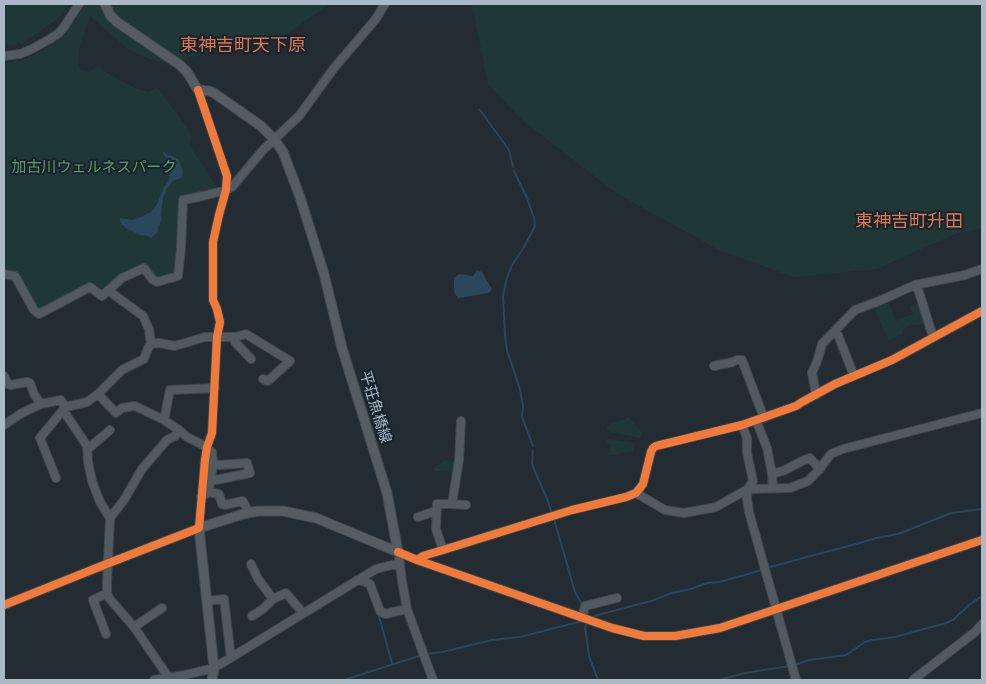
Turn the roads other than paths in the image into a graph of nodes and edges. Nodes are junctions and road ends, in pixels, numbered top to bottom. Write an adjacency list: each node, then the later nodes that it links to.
1 (78, 4): 4 (street)
2 (106, 4): 5 (main road)
3 (385, 4): 6 (street)
4 (4, 56)
5 (198, 90): 6 (main road, 平荘魚橋線); 7 (street)
6 (274, 139): 7 (street); 57 (main road, 平荘魚橋線)
7 (226, 190): 11 (street); 14 (street)
8 (982, 269): 10 (street)
9 (4, 274): 11 (street)
10 (915, 285): 13 (street); 16 (street)
11 (109, 291): 17 (street)
12 (982, 311): 16 (street)
13 (835, 331): 21 (street); 25 (street)
14 (217, 337): 15 (street); 17 (street); 23 (street)
15 (235, 337): 18 (street); 22 (street)
16 (933, 337): 21 (street)
17 (151, 344): 24 (street)
18 (251, 358)
19 (714, 366): 29 (street)
20 (4, 376): 26 (street)
21 (854, 376): 25 (street)
22 (263, 379)
23 (215, 388): 30 (street); 36 (street)
24 (98, 394): 27 (street); 30 (street)
25 (816, 395): 29 (street)
26 (41, 404): 27 (street); 31 (street)
27 (64, 408): 37 (street); 41 (street)
28 (982, 414): 39 (street)
29 (760, 419): 33 (street); 40 (street)
30 (164, 420): 35 (street)
31 (4, 425)
32 (464, 425): 48 (street)
33 (742, 425): 44 (street); 46 (street)
34 (110, 430): 37 (street)
35 (179, 430): 36 (street); 53 (street)
36 (207, 448): 38 (street); 47 (street)
37 (88, 449): 53 (street)
38 (213, 463): 42 (street); 42 (street)
39 (820, 470): 40 (street); 43 (street)
40 (772, 474): 43 (street)
41 (56, 478)
42 (211, 481): 45 (street)
43 (773, 488): 44 (street)
44 (748, 489): 46 (street); 70 (street)
45 (209, 492): 47 (street); 51 (street)
46 (636, 493): 56 (street)
47 (201, 497): 54 (street)
48 (452, 504): 49 (street); 50 (street)
49 (466, 505)
50 (436, 511): 52 (street); 56 (street)
51 (249, 513): 54 (main road); 57 (main road)
52 (418, 517)
53 (110, 518): 59 (street)
54 (199, 528): 59 (street); 66 (main road)
55 (982, 540): 70 (street)
56 (443, 550): 58 (street)
57 (398, 552): 58 (street); 60 (street)
58 (416, 560): 73 (street)
59 (109, 562): 63 (street); 67 (street)
60 (400, 563): 62 (street); 69 (street)
61 (250, 564): 65 (street)
62 (357, 580): 69 (street); 71 (street)
63 (107, 593): 75 (street); 76 (street)
64 (617, 598): 73 (street)
65 (273, 599): 71 (street); 72 (street)
66 (207, 601): 77 (street); 78 (main road)
67 (4, 604)
68 (162, 608): 75 (street)
69 (407, 608): 82 (street)
70 (776, 609): 73 (street); 83 (street)
71 (303, 613): 77 (street)
72 (252, 616)
73 (586, 616)
74 (982, 624): 84 (street)
75 (134, 627): 79 (street)
76 (106, 634)
77 (231, 658): 78 (street)
78 (214, 668): 79 (street); 81 (main road)
79 (169, 678): 80 (street)
80 (154, 680)
81 (212, 680)
82 (433, 680)
83 (796, 680)
84 (913, 680)

